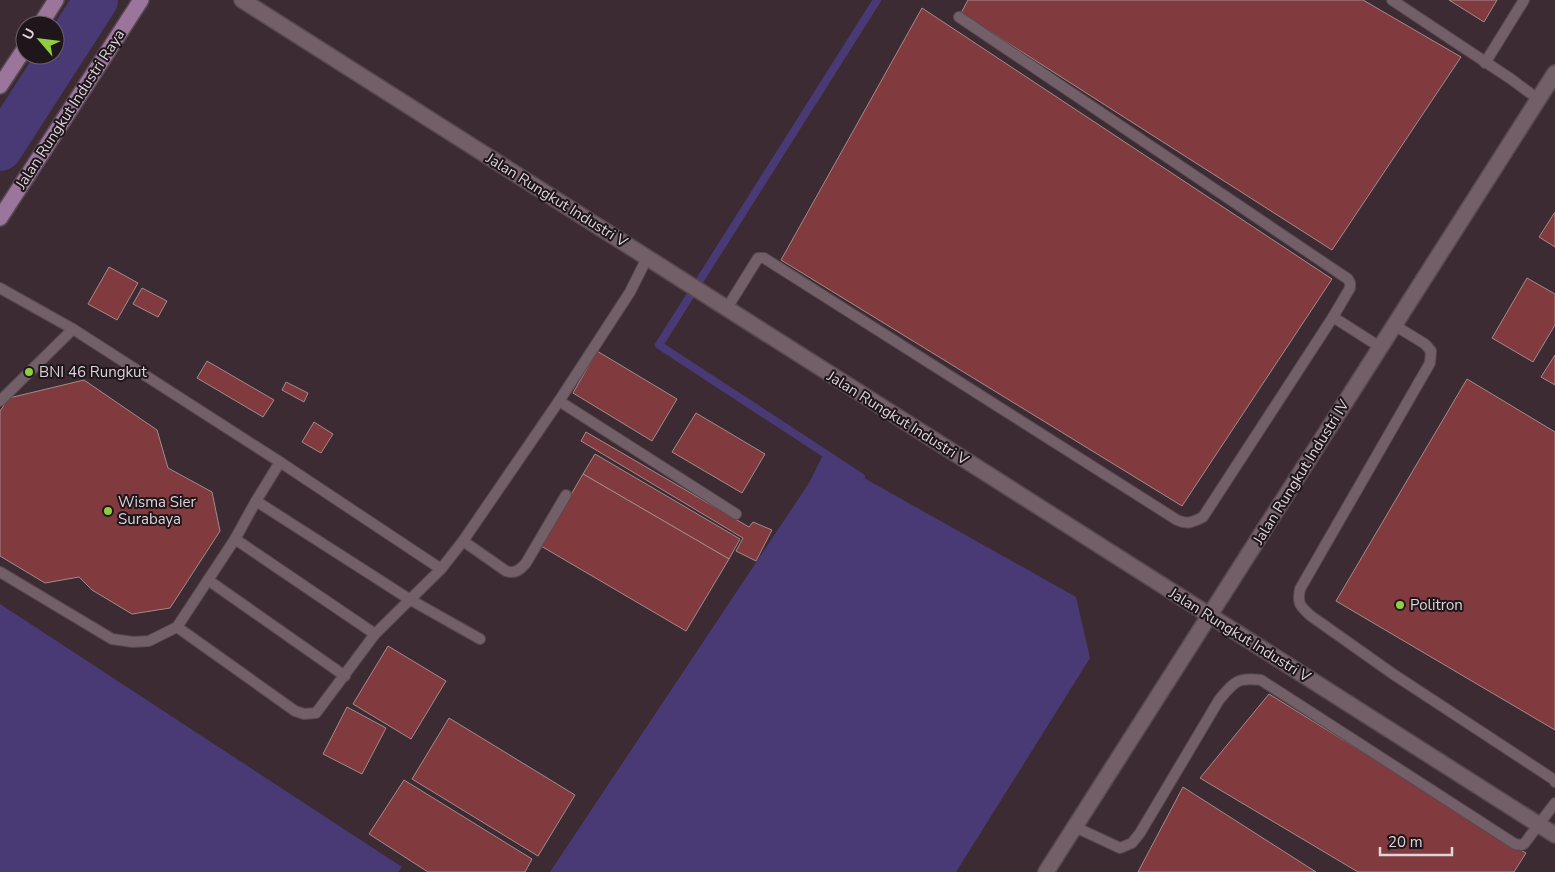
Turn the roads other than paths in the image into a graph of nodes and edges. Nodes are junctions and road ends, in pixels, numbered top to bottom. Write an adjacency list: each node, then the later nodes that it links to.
1 (56, 0): 6 (main road)
2 (141, 0): 13 (main road, Jalan Rungkut Industri Raya)
3 (242, 0): 14 (street, Jalan Rungkut Industri V)
4 (1392, 0): 9 (lane)
5 (1524, 0): 9 (lane)
6 (46, 15)
7 (960, 17): 17 (lane)
8 (15, 63): 11 (main road)
9 (1485, 63): 12 (lane)
10 (1555, 73): 12 (street, Jalan Rungkut Industri IV)
11 (0, 86)
12 (1538, 99): 18 (street, Jalan Rungkut Industri IV)
13 (0, 218)
14 (647, 258): 16 (street, Jalan Rungkut Industri V); 22 (lane)
15 (0, 288): 19 (lane)
16 (727, 308): 17 (lane); 33 (street, Jalan Rungkut Industri V)
17 (1333, 318): 20 (lane)
18 (1394, 325): 20 (street, Jalan Rungkut Industri IV); 38 (lane)
19 (73, 329): 21 (lane); 23 (lane)
20 (1380, 347): 33 (street, Jalan Rungkut Industri IV)
21 (0, 401)
22 (558, 401): 26 (lane); 28 (lane)
23 (280, 462): 25 (lane); 29 (lane)
24 (566, 495): 28 (lane)
25 (256, 501): 27 (lane); 32 (lane)
26 (736, 514)
27 (235, 539): 31 (lane); 35 (lane)
28 (463, 541): 29 (lane)
29 (441, 569): 32 (lane)
30 (0, 572): 34 (lane)
31 (208, 580): 34 (lane); 37 (lane)
32 (409, 599): 35 (lane); 36 (lane)
33 (1209, 615): 40 (street, Jalan Rungkut Industri V); 41 (street, Jalan Rungkut Industri IV)
34 (177, 627): 37 (lane)
35 (375, 634): 37 (lane)
36 (480, 639)
37 (345, 676)
38 (1555, 782)
39 (1555, 803): 40 (lane)
40 (1539, 825): 41 (lane); 42 (street, Jalan Rungkut Industri V)
41 (1075, 827): 43 (street, Jalan Rungkut Industri IV)
42 (1555, 834)
43 (1046, 872)

